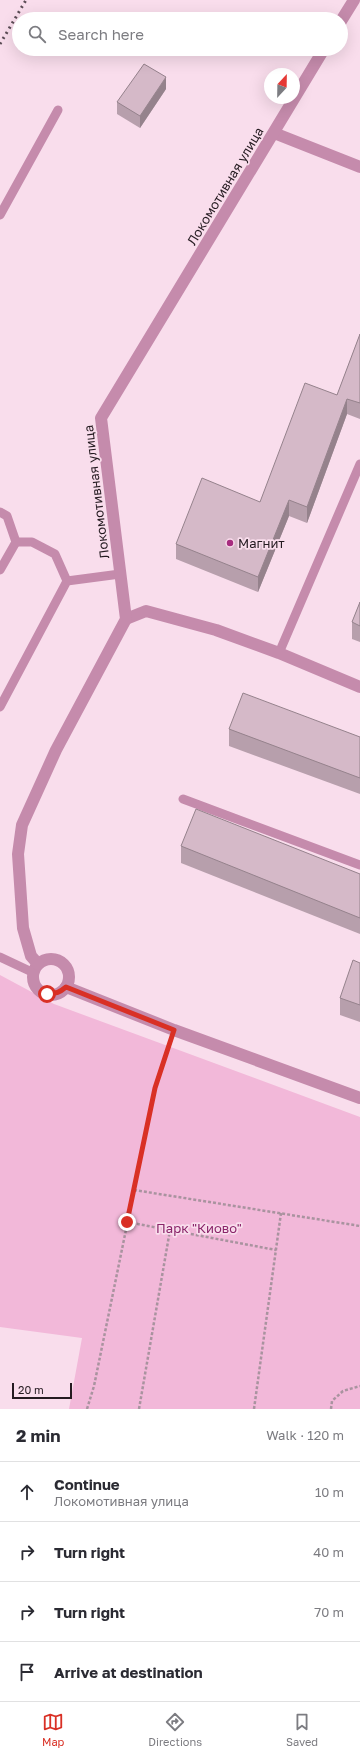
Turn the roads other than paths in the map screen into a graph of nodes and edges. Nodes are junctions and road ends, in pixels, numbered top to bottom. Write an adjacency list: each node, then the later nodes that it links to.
1 (354, 0): 2 (street)
2 (347, 12)
3 (320, 56): 5 (street, Локомотивная улица)
4 (58, 110): 7 (lane)
5 (274, 133): 6 (street); 12 (street, Локомотивная улица)
6 (360, 167)
7 (0, 215)
8 (360, 464): 15 (lane)
9 (0, 512): 10 (lane)
10 (16, 542): 11 (lane); 13 (lane)
11 (0, 570)
12 (120, 574): 13 (lane); 14 (street, Локомотивная улица)
13 (67, 581): 17 (lane)
14 (126, 619): 15 (street); 21 (street)
15 (280, 653): 16 (street)
16 (360, 687)
17 (0, 707)
18 (183, 799): 19 (lane)
19 (360, 865)
20 (0, 957): 21 (lane)
21 (36, 968): 22 (street); 22 (street)
22 (66, 987): 23 (street)
23 (360, 1098)

